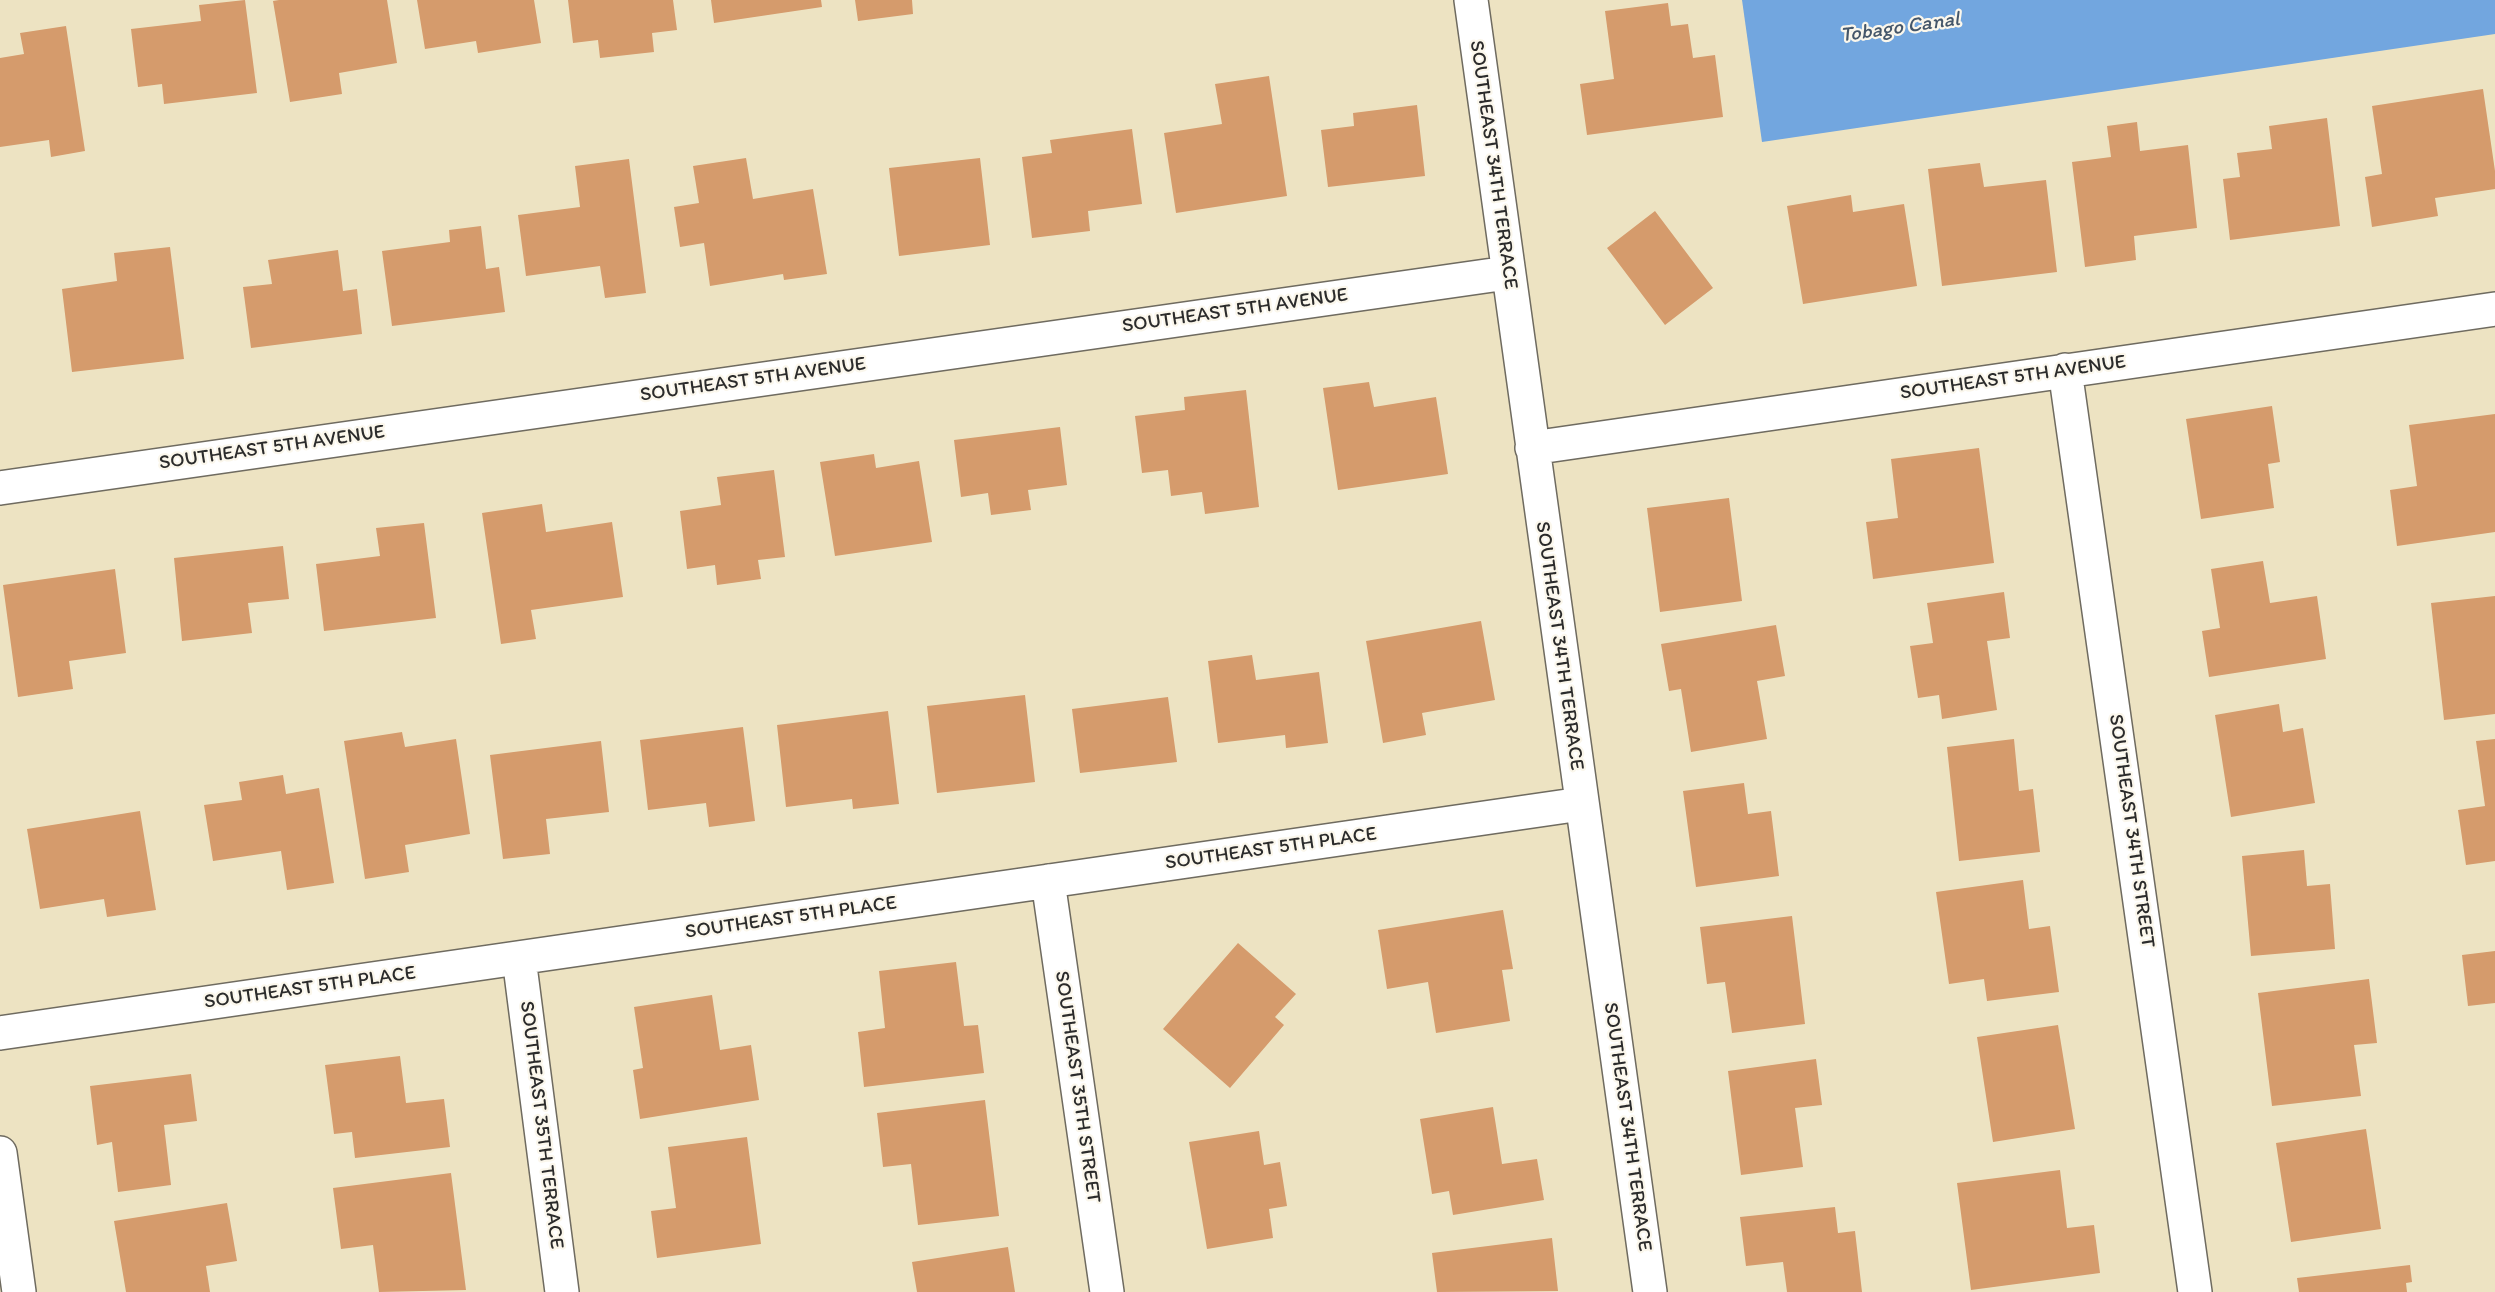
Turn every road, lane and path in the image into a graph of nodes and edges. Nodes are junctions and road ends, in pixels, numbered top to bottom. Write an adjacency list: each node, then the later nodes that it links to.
1 (1471, 0): 2 (street, SOUTHEAST 34TH TERRACE)
2 (1507, 273): 5 (street, SOUTHEAST 34TH TERRACE); 6 (street, SOUTHEAST 5TH AVENUE)
3 (2495, 309): 4 (street, SOUTHEAST 5TH AVENUE)
4 (2065, 370): 5 (street, SOUTHEAST 5TH AVENUE); 16 (street, SOUTHEAST 34TH STREET)
5 (1532, 448): 7 (street, SOUTHEAST 34TH TERRACE)
6 (0, 488)
7 (1581, 804): 8 (street, SOUTHEAST 5TH PLACE); 15 (street, SOUTHEAST 34TH TERRACE)
8 (1048, 881): 9 (street, SOUTHEAST 5TH PLACE); 14 (street, SOUTHEAST 35TH STREET)
9 (519, 958): 10 (street, SOUTHEAST 5TH PLACE); 13 (street, SOUTHEAST 35TH TERRACE)
10 (0, 1033)
11 (0, 1154): 12 (street)
12 (20, 1292)
13 (562, 1292)
14 (1107, 1292)
15 (1650, 1292)
16 (2195, 1292)

